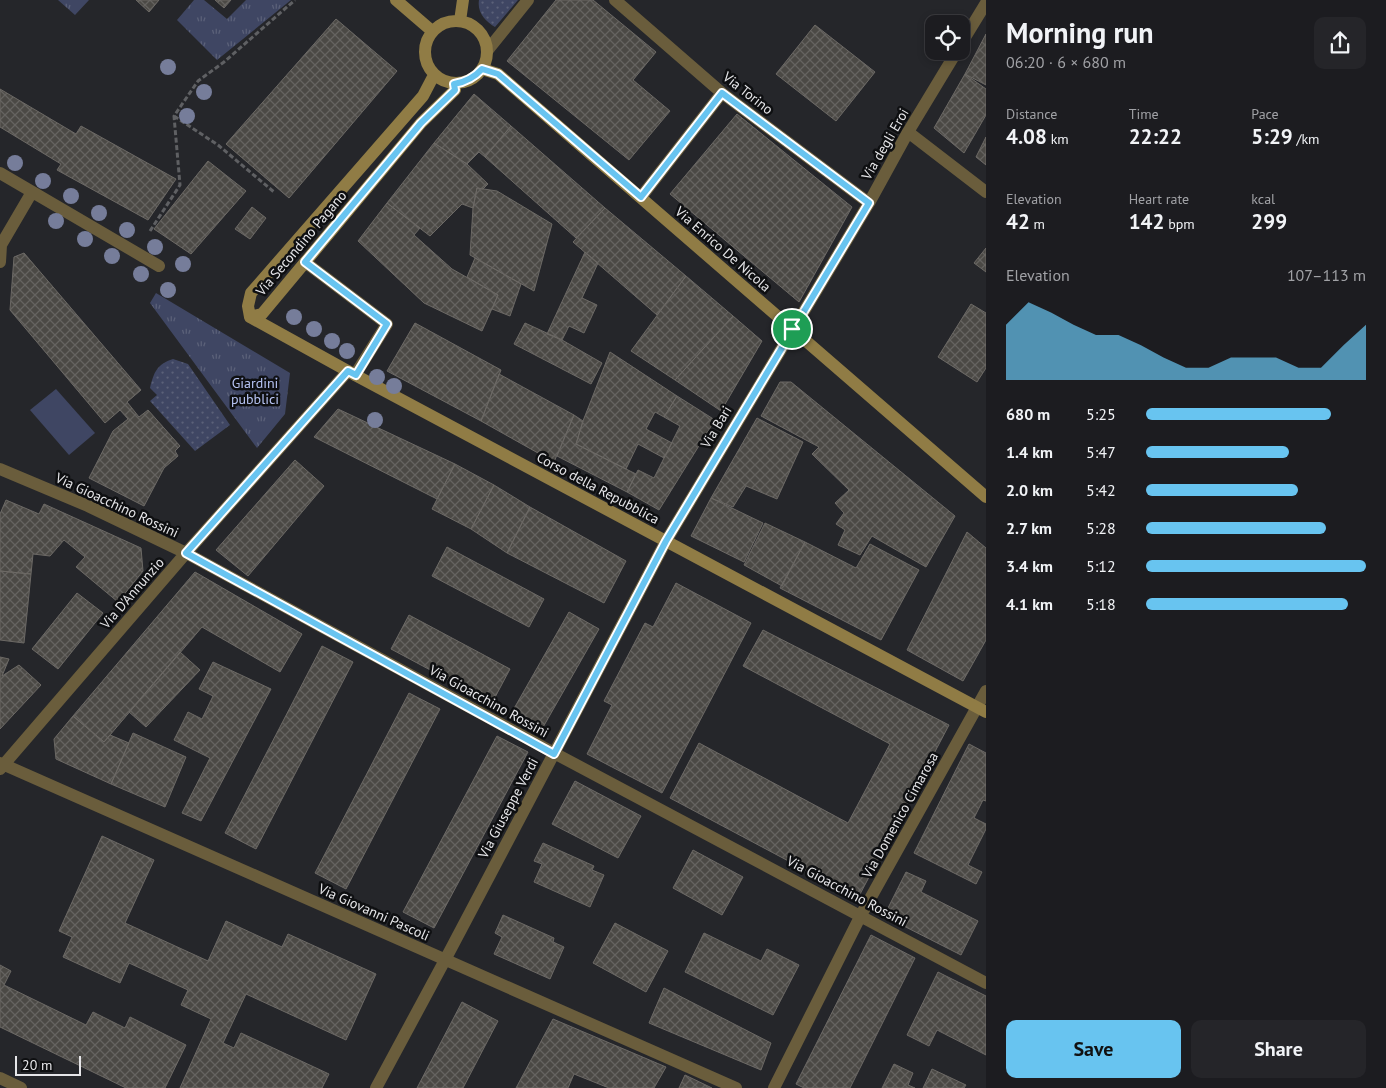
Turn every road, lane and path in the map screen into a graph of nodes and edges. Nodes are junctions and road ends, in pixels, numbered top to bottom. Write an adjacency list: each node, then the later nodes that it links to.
1 (295, 0): 16 (path)
2 (396, 0): 9 (main road)
3 (463, 0): 7 (main road)
4 (528, 0): 10 (street)
5 (614, 0): 15 (street, Via Torino)
6 (986, 3): 8 (street)
7 (460, 21): 9 (main road); 10 (main road)
8 (970, 29)
9 (432, 31): 13 (main road)
10 (487, 51): 12 (main road)
11 (952, 60): 17 (street, Via degli Eroi)
12 (482, 69): 14 (main road); 22 (main road, Via Enrico De Nicola)
13 (434, 75): 14 (main road); 28 (main road, Via Secondino Pagano)
14 (454, 84): 26 (main road, Via Secondino Pagano)
15 (722, 93): 22 (street); 23 (street, Via Torino)
16 (174, 116): 20 (path); 24 (path)
17 (908, 132): 21 (street); 23 (street, Via degli Eroi)
18 (0, 173): 19 (street)
19 (32, 192): 25 (street); 27 (street)
20 (274, 192)
21 (986, 192)
22 (641, 197): 29 (main road, Via Enrico De Nicola)
23 (869, 203): 29 (street, Via degli Eroi)
24 (150, 231)
25 (0, 262)
26 (305, 262): 28 (main road, Via Secondino Pagano); 30 (street, Via D'Annunzio)
27 (159, 266)
28 (250, 317): 30 (main road, Corso della Repubblica)
29 (792, 329): 32 (main road, Via Enrico De Nicola); 33 (street, Via Bari)
30 (352, 373): 33 (main road, Corso della Repubblica); 34 (street, Via D'Annunzio)
31 (0, 469): 34 (street, Via Gioacchino Rossini)
32 (986, 497)
33 (666, 541): 36 (main road, Corso della Repubblica); 37 (street, Via Giuseppe Verdi)
34 (186, 553): 37 (street, Via Gioacchino Rossini); 38 (street, Via D'Annunzio)
35 (986, 691): 36 (street, Via Domenico Cimarosa)
36 (982, 710): 39 (street, Via Domenico Cimarosa)
37 (554, 754): 39 (street, Via Gioacchino Rossini); 40 (street, Via Giuseppe Verdi)
38 (1, 766): 40 (street, Via Giovanni Pascoli)
39 (861, 915): 41 (street, Via Gioacchino Rossini); 46 (street, Via Domenico Cimarosa)
40 (445, 960): 44 (street, Via Giuseppe Verdi); 45 (street, Via Giovanni Pascoli)
41 (986, 982)
42 (0, 1078): 43 (street)
43 (21, 1088)
44 (376, 1088)
45 (736, 1088)
46 (774, 1088)

